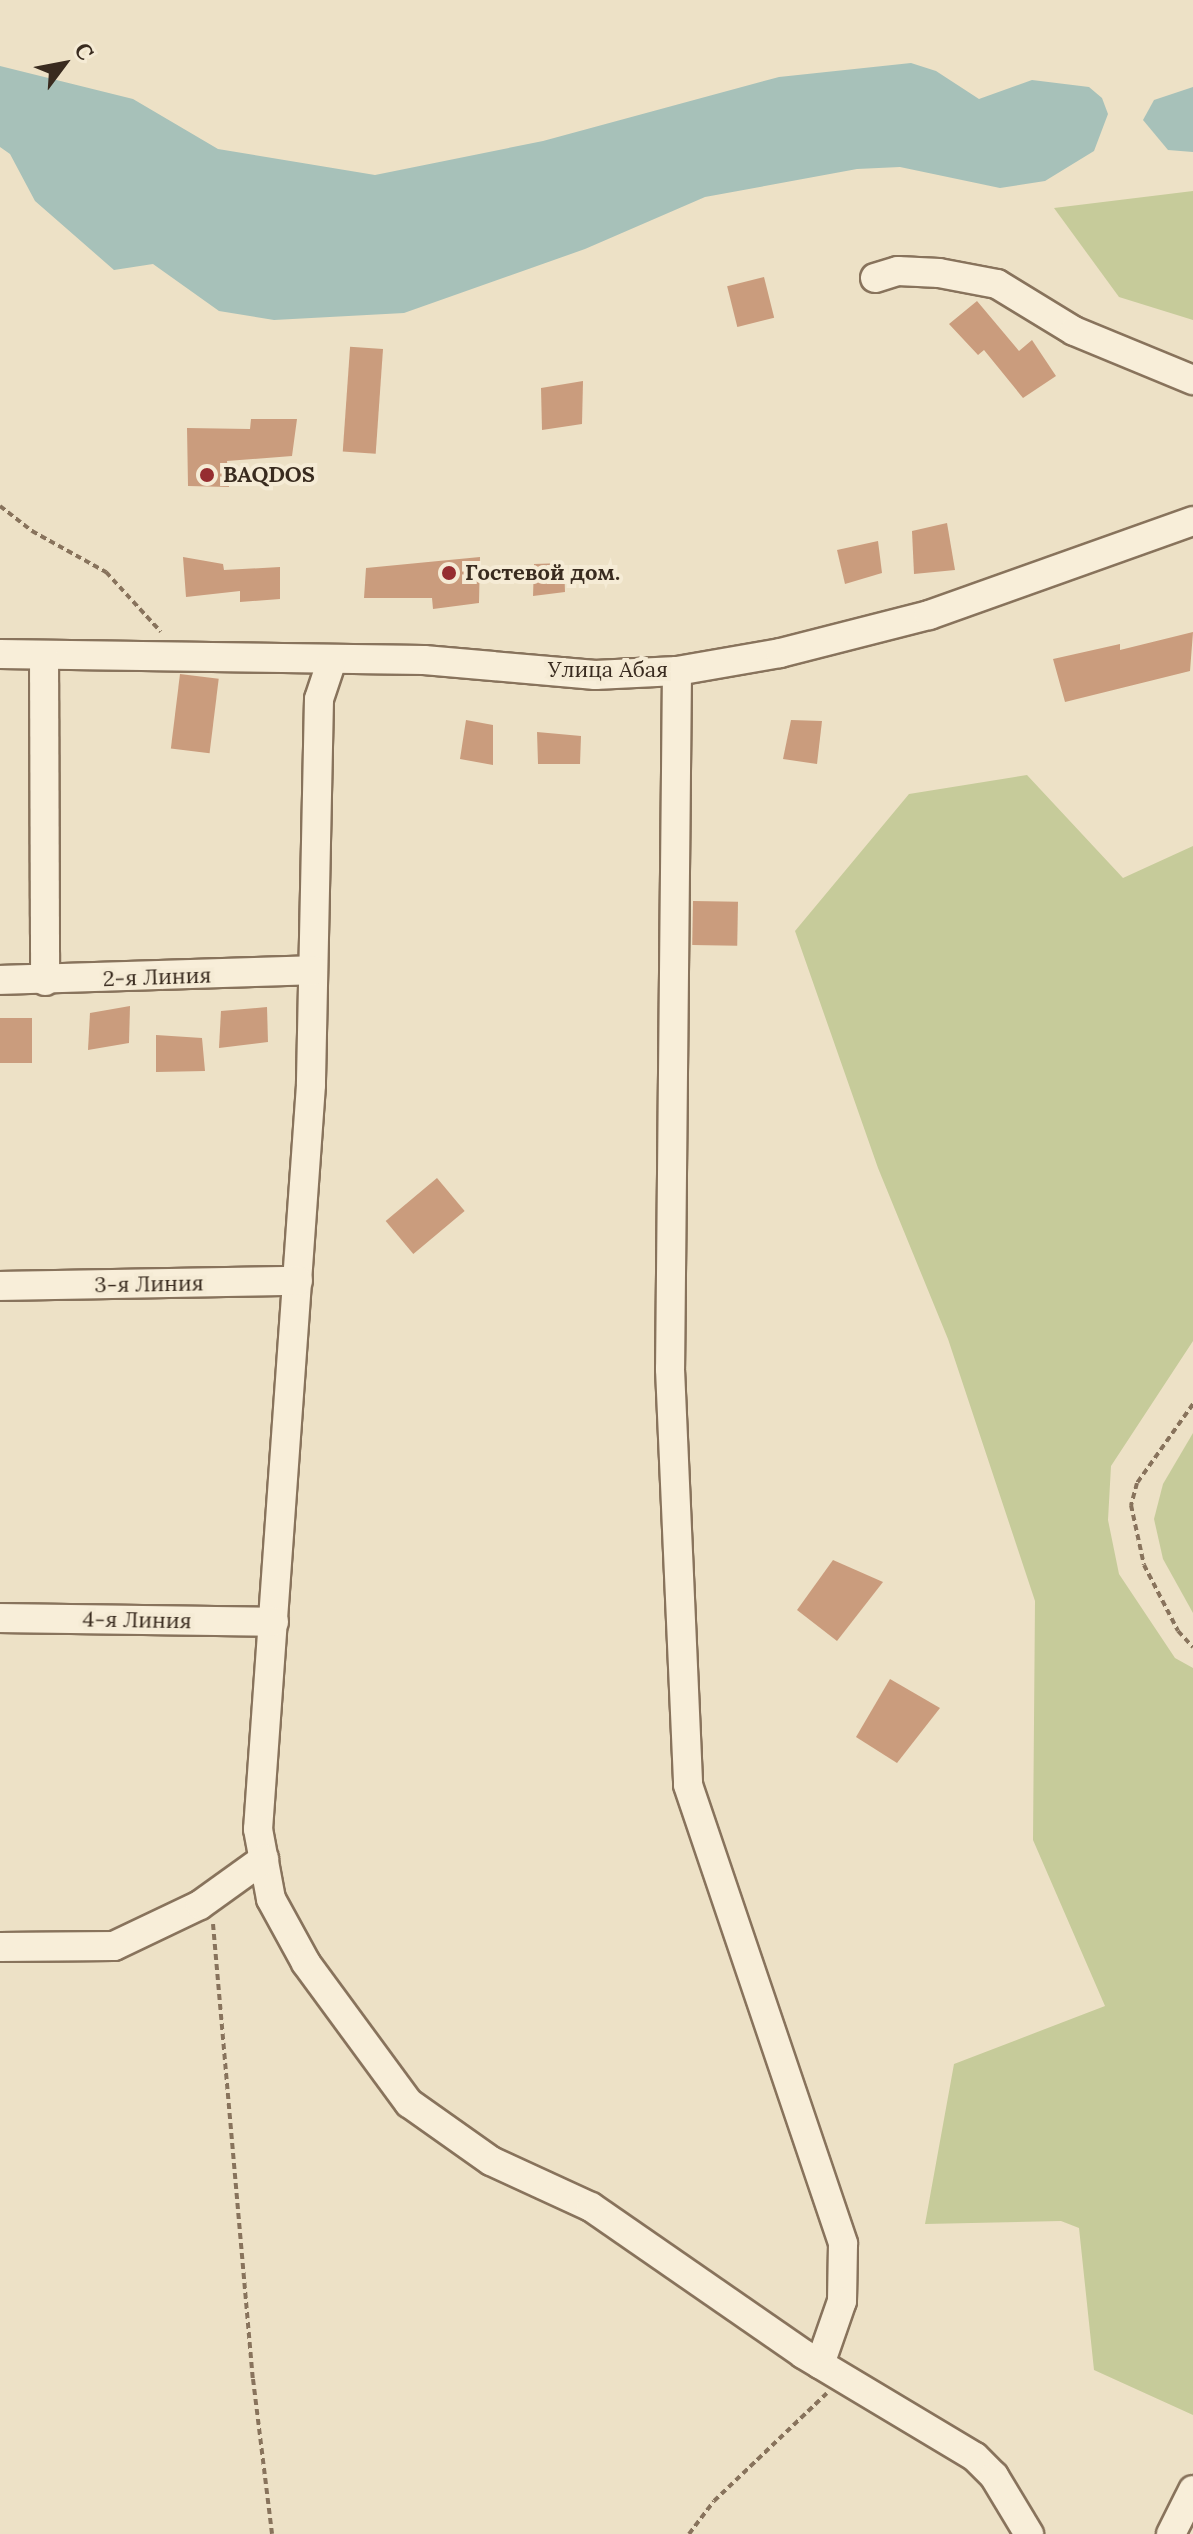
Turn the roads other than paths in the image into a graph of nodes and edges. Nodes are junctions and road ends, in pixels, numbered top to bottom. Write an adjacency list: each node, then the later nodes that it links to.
1 (875, 278): 2 (street)
2 (1193, 380)
3 (1193, 521): 7 (street, Улица Абая)
4 (0, 654): 5 (street, Улица Абая)
5 (44, 655): 6 (street, Улица Абая); 10 (street)
6 (332, 660): 7 (street, Улица Абая); 8 (street)
7 (677, 671): 17 (street)
8 (313, 970): 10 (street, 2-я Линия); 11 (street)
9 (0, 980): 10 (street, 2-я Линия)
10 (45, 981)
11 (298, 1281): 12 (street, 3-я Линия); 14 (street)
12 (0, 1286)
13 (0, 1618): 14 (street, 4-я Линия)
14 (274, 1622): 15 (street)
15 (264, 1859): 16 (street); 17 (street)
16 (0, 1947)
17 (832, 2370): 19 (street)
18 (1193, 2490): 20 (street)
19 (1029, 2534)
20 (1171, 2534)

